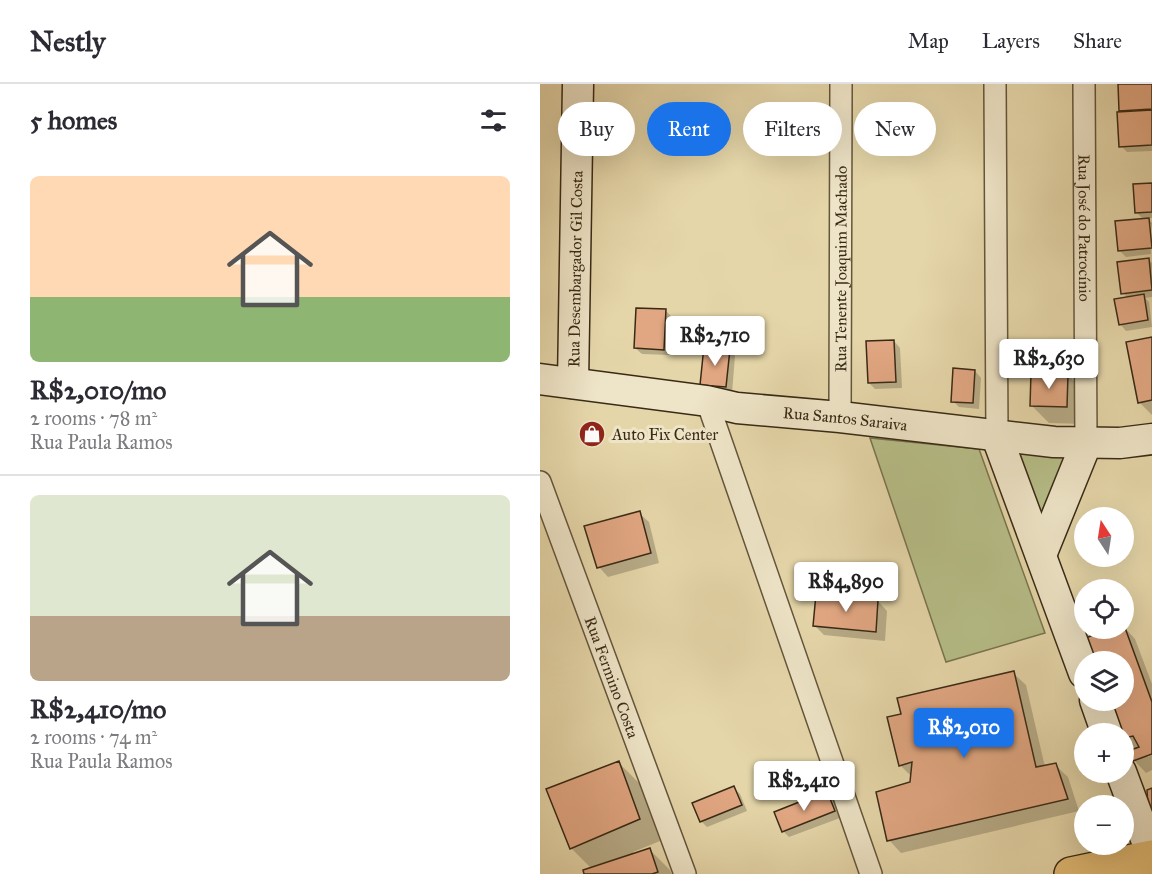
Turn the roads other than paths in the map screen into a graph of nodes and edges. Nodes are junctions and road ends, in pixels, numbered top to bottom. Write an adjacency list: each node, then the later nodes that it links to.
1 (578, 84): 6 (street, Rua Desembargador Gil Costa)
2 (841, 84): 8 (street, Rua Tenente Joaquim Machado)
3 (995, 84): 9 (street)
4 (1084, 84): 11 (street, Rua José do Patrocínio)
5 (540, 379): 6 (street, Rua Santos Saraiva)
6 (573, 383): 7 (street, Rua Santos Saraiva)
7 (707, 401): 8 (street, Rua Santos Saraiva); 19 (street)
8 (840, 417): 9 (street, Rua Santos Saraiva)
9 (997, 437): 11 (street, Rua Santos Saraiva); 13 (street)
10 (1152, 439): 11 (street, Rua Santos Saraiva)
11 (1086, 444): 13 (street)
12 (540, 482): 18 (street, Rua Fermino Costa)
13 (1041, 555): 14 (street)
14 (1076, 651)
15 (1125, 783): 16 (street)
16 (1152, 856): 17 (main road)
17 (1092, 872)
18 (684, 874)
19 (871, 874)

